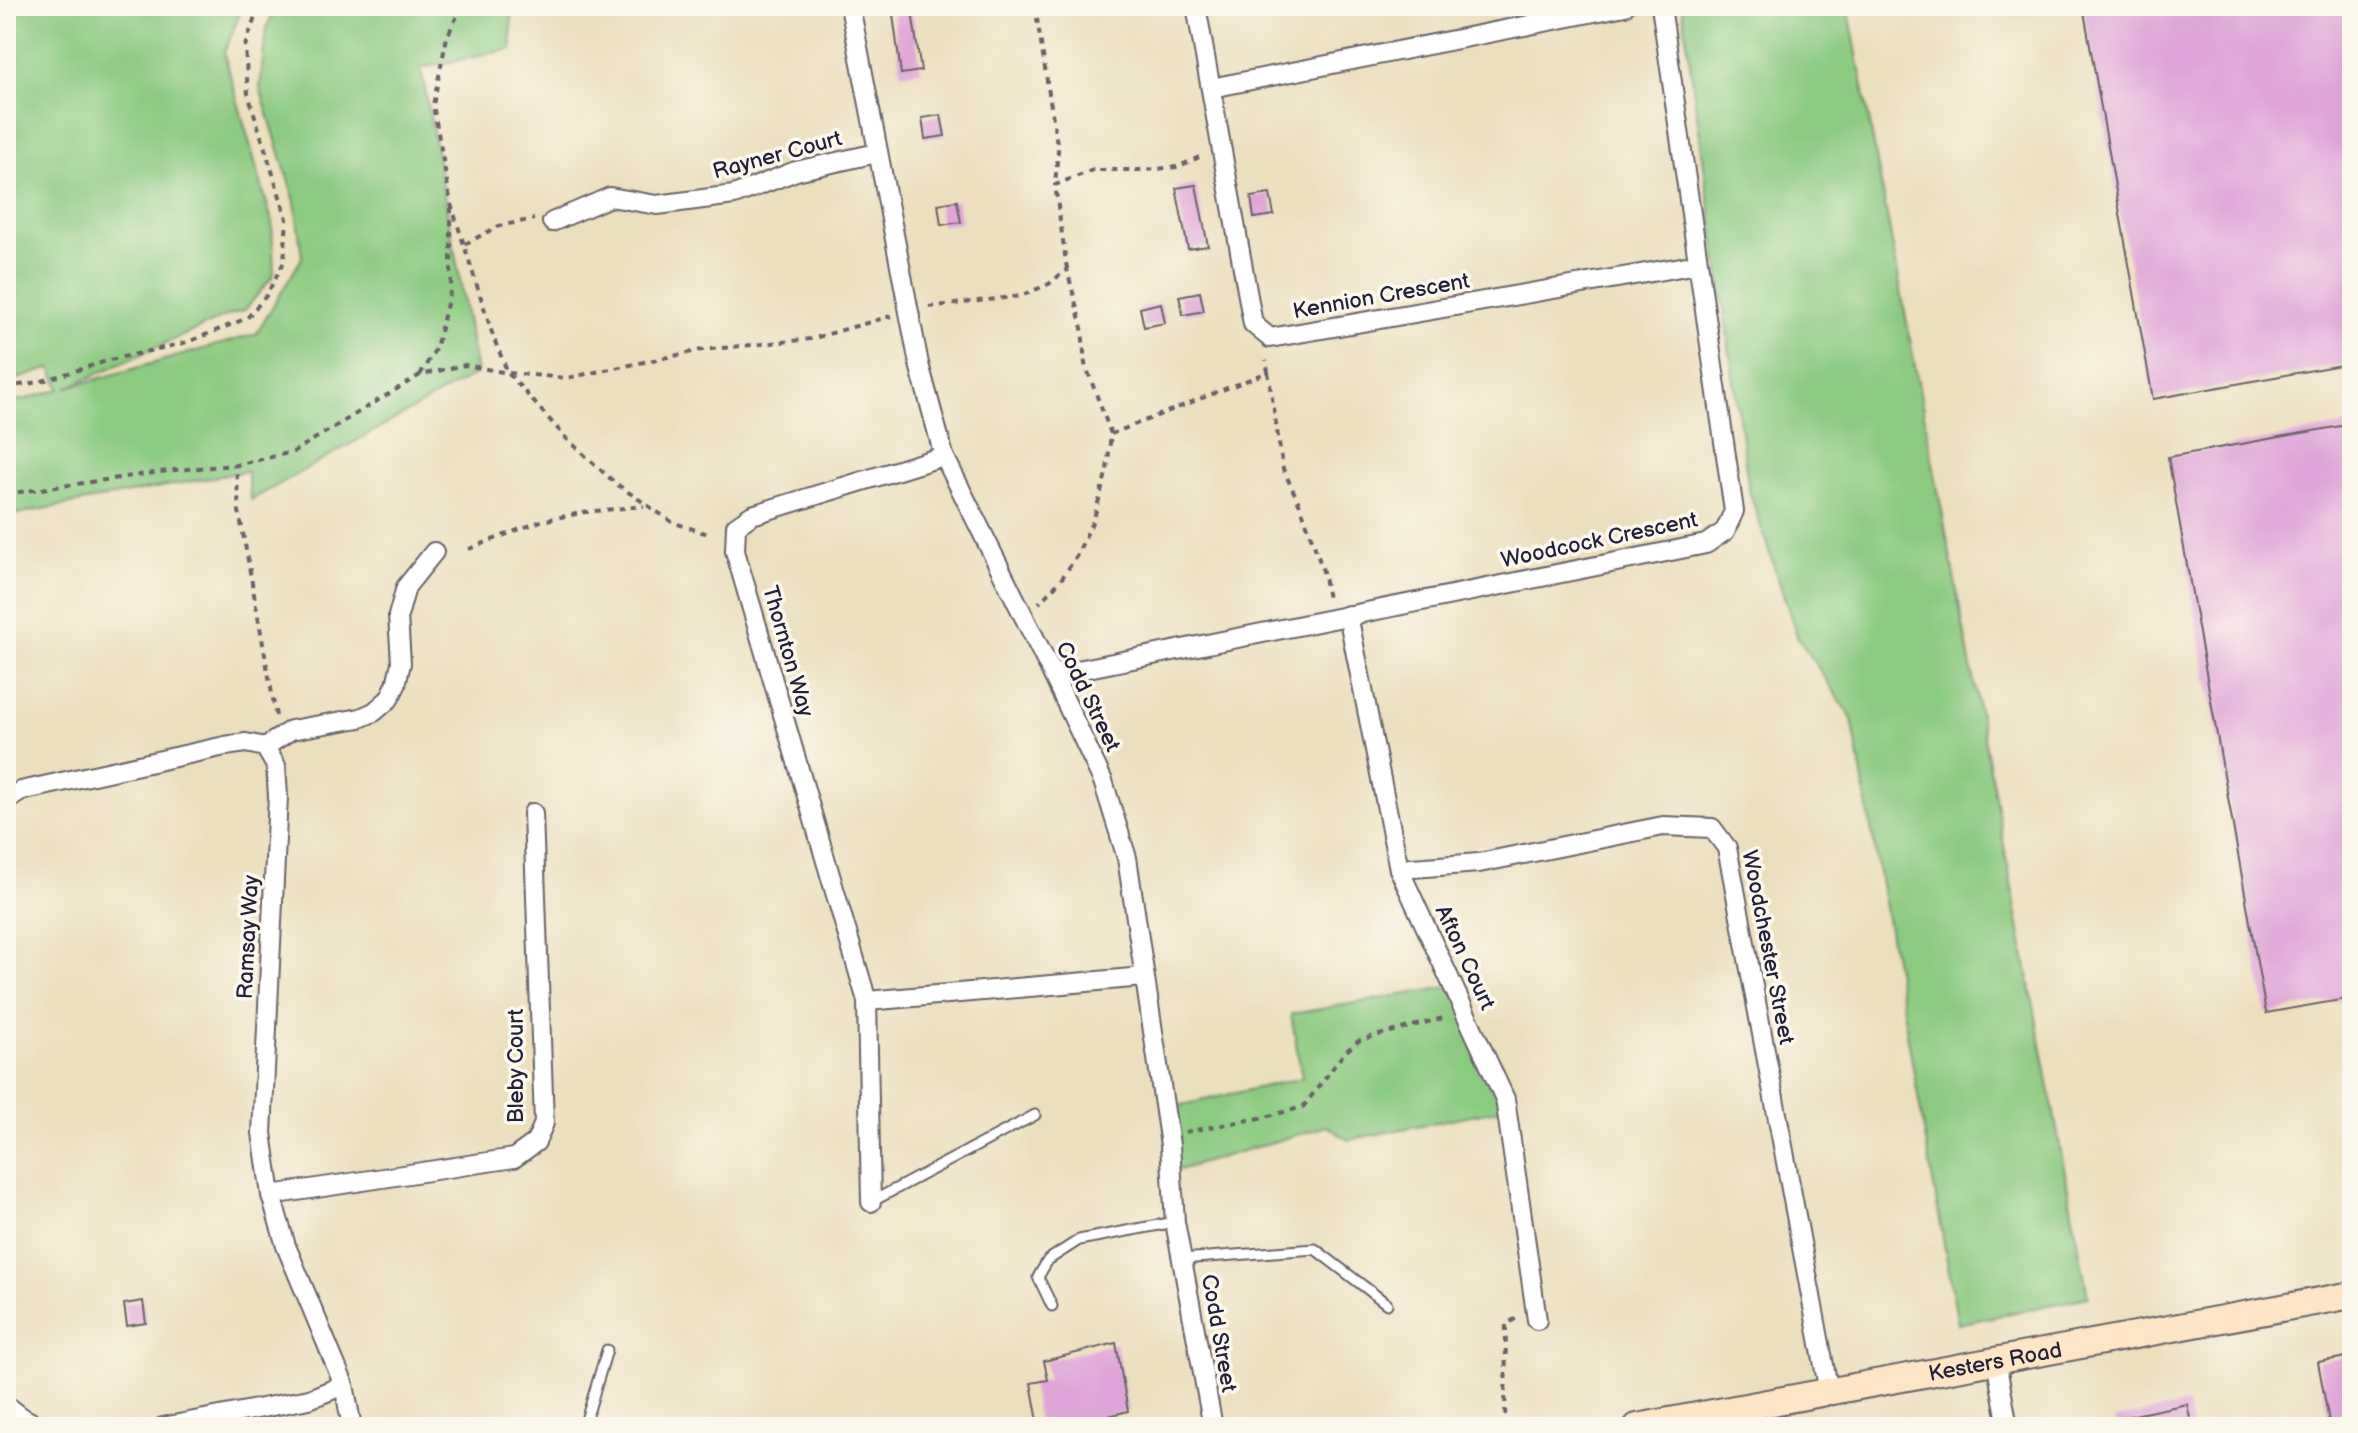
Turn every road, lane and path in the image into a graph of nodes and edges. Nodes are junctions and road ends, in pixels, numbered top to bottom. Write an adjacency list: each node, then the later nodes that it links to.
1 (259, 6): 23 (path)
2 (462, 6): 12 (path)
3 (850, 6): 10 (street, Codd Street)
4 (1035, 6): 11 (path)
5 (1196, 6): 8 (street, Kennion Crescent)
6 (1625, 6): 8 (street)
7 (1661, 6): 15 (street, Woodcock Crescent)
8 (1211, 88): 15 (street, Kennion Crescent)
9 (1210, 152): 11 (path)
10 (877, 153): 13 (street, Rayner Court); 25 (street, Codd Street)
11 (1055, 185): 16 (path)
12 (451, 204): 14 (path); 22 (path)
13 (548, 219): 14 (path)
14 (465, 244): 21 (path)
15 (1698, 264): 34 (street, Woodcock Crescent)
16 (1067, 269): 17 (path); 24 (path)
17 (926, 307)
18 (892, 316): 21 (path)
19 (1266, 360): 20 (path)
20 (1268, 372): 24 (path); 32 (path)
21 (508, 373): 22 (path); 28 (path)
22 (420, 375): 26 (path)
23 (6, 387)
24 (1111, 434): 33 (path)
25 (944, 456): 35 (street, Codd Street); 42 (street, Thornton Way)
26 (236, 465): 27 (path); 36 (path)
27 (6, 494)
28 (646, 505): 29 (path); 30 (path)
29 (711, 535)
30 (469, 549)
31 (434, 552): 37 (street)
32 (1328, 602)
33 (1034, 608)
34 (1348, 615): 35 (street, Woodcock Crescent); 40 (street, Afton Court)
35 (1053, 675): 41 (street, Codd Street)
36 (276, 716)
37 (265, 747): 38 (street); 46 (street, Ramsay Way)
38 (6, 801)
39 (533, 813): 46 (street, Bleby Court)
40 (1399, 869): 43 (street, Afton Court); 57 (street, Woodchester Street)
41 (1144, 977): 42 (street); 45 (street, Codd Street)
42 (867, 1001): 47 (street, Thornton Way)
43 (1465, 1012): 45 (path); 53 (street, Afton Court)
44 (1035, 1115): 47 (lane)
45 (1168, 1135): 48 (street, Codd Street)
46 (271, 1195): 56 (street, Ramsay Way)
47 (871, 1202)
48 (1175, 1222): 49 (street, Codd Street); 52 (lane)
49 (1182, 1259): 51 (lane); 63 (street, Codd Street)
50 (2352, 1295): 55 (main road, Kesters Road)
51 (1387, 1304)
52 (1052, 1306)
53 (1536, 1313): 64 (path)
54 (607, 1350): 62 (lane)
55 (1996, 1361): 57 (main road, Kesters Road); 66 (street)
56 (344, 1385): 60 (street); 61 (street, Ramsay Way)
57 (1829, 1392): 65 (main road, Kesters Road)
58 (6, 1405): 59 (street)
59 (40, 1427)
60 (163, 1427)
61 (352, 1427)
62 (584, 1427)
63 (1213, 1427)
64 (1505, 1427)
65 (1637, 1427)
66 (2008, 1427)

